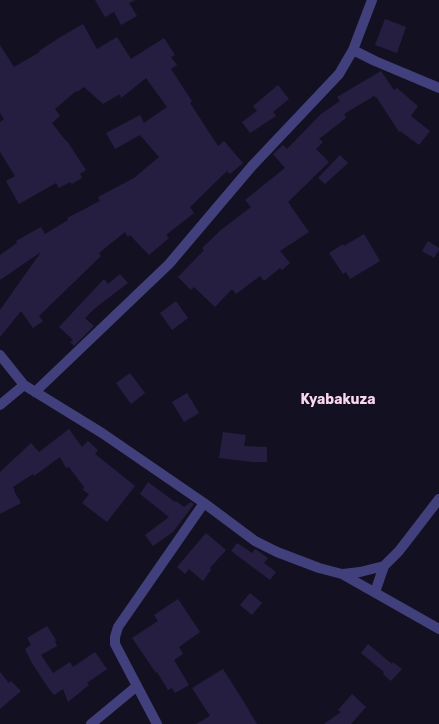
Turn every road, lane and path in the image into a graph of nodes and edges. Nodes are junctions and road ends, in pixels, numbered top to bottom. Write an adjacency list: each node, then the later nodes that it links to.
1 (372, 0): 2 (street)
2 (353, 50): 3 (street); 6 (street)
3 (439, 88)
4 (0, 355): 5 (street)
5 (24, 385): 6 (street); 7 (street)
6 (35, 392): 9 (street)
7 (0, 405)
8 (439, 498): 10 (street)
9 (204, 503): 11 (street); 14 (street)
10 (384, 566): 11 (street); 12 (street)
11 (342, 574): 12 (street)
12 (375, 592): 13 (street)
13 (439, 629)
14 (137, 686): 15 (street); 16 (street)
15 (91, 724)
16 (157, 724)

